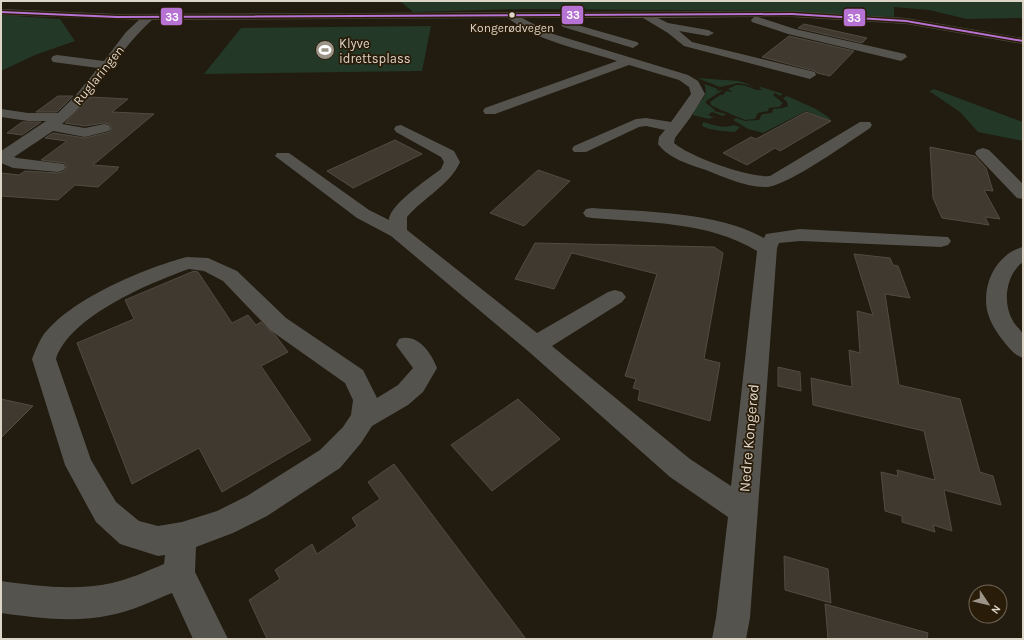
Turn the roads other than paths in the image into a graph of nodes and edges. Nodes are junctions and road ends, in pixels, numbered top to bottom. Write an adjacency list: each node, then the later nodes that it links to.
1 (48, 3): 3 (street)
2 (1, 12): 3 (street)
3 (13, 13): 9 (street)
4 (509, 14): 5 (street); 8 (street); 13 (street)
5 (544, 14): 6 (street); 20 (street)
6 (644, 14): 7 (street); 14 (street)
7 (744, 14): 11 (street); 21 (street)
8 (450, 15): 9 (street); 15 (street)
9 (150, 16): 24 (street, Ruglaringen)
10 (945, 18): 12 (street)
11 (879, 19): 12 (street); 18 (street)
12 (906, 22): 19 (street)
13 (522, 24): 16 (street); 23 (street)
14 (663, 25): 17 (street); 25 (street)
15 (479, 26)
16 (508, 28)
17 (708, 33)
18 (941, 35)
19 (1023, 41)
20 (633, 44)
21 (901, 57)
22 (57, 59): 24 (street)
23 (630, 60): 26 (street); 31 (street)
24 (106, 65): 28 (street, Ruglaringen)
25 (810, 75)
26 (490, 111)
27 (1, 113): 28 (street)
28 (56, 121): 30 (street); 35 (street, Ruglaringen)
29 (865, 125): 31 (street)
30 (104, 128)
31 (674, 128): 33 (street)
32 (401, 129): 40 (street)
33 (580, 149)
34 (983, 153): 38 (street)
35 (1, 156): 37 (street)
36 (283, 156): 40 (street)
37 (58, 167)
38 (1023, 194)
39 (592, 213): 42 (street)
40 (398, 232): 46 (street)
41 (941, 241): 42 (street)
42 (770, 243): 49 (street, Nedre Kongerød)
43 (1023, 254): 47 (street)
44 (615, 297): 46 (street)
45 (407, 345): 48 (street)
46 (536, 345): 49 (street)
47 (1023, 350)
48 (364, 418): 50 (street); 50 (street)
49 (742, 510): 54 (street, Nedre Kongerød)
50 (182, 537): 51 (street)
51 (179, 574): 52 (street); 53 (street)
52 (1, 597)
53 (211, 639)
54 (729, 639)

